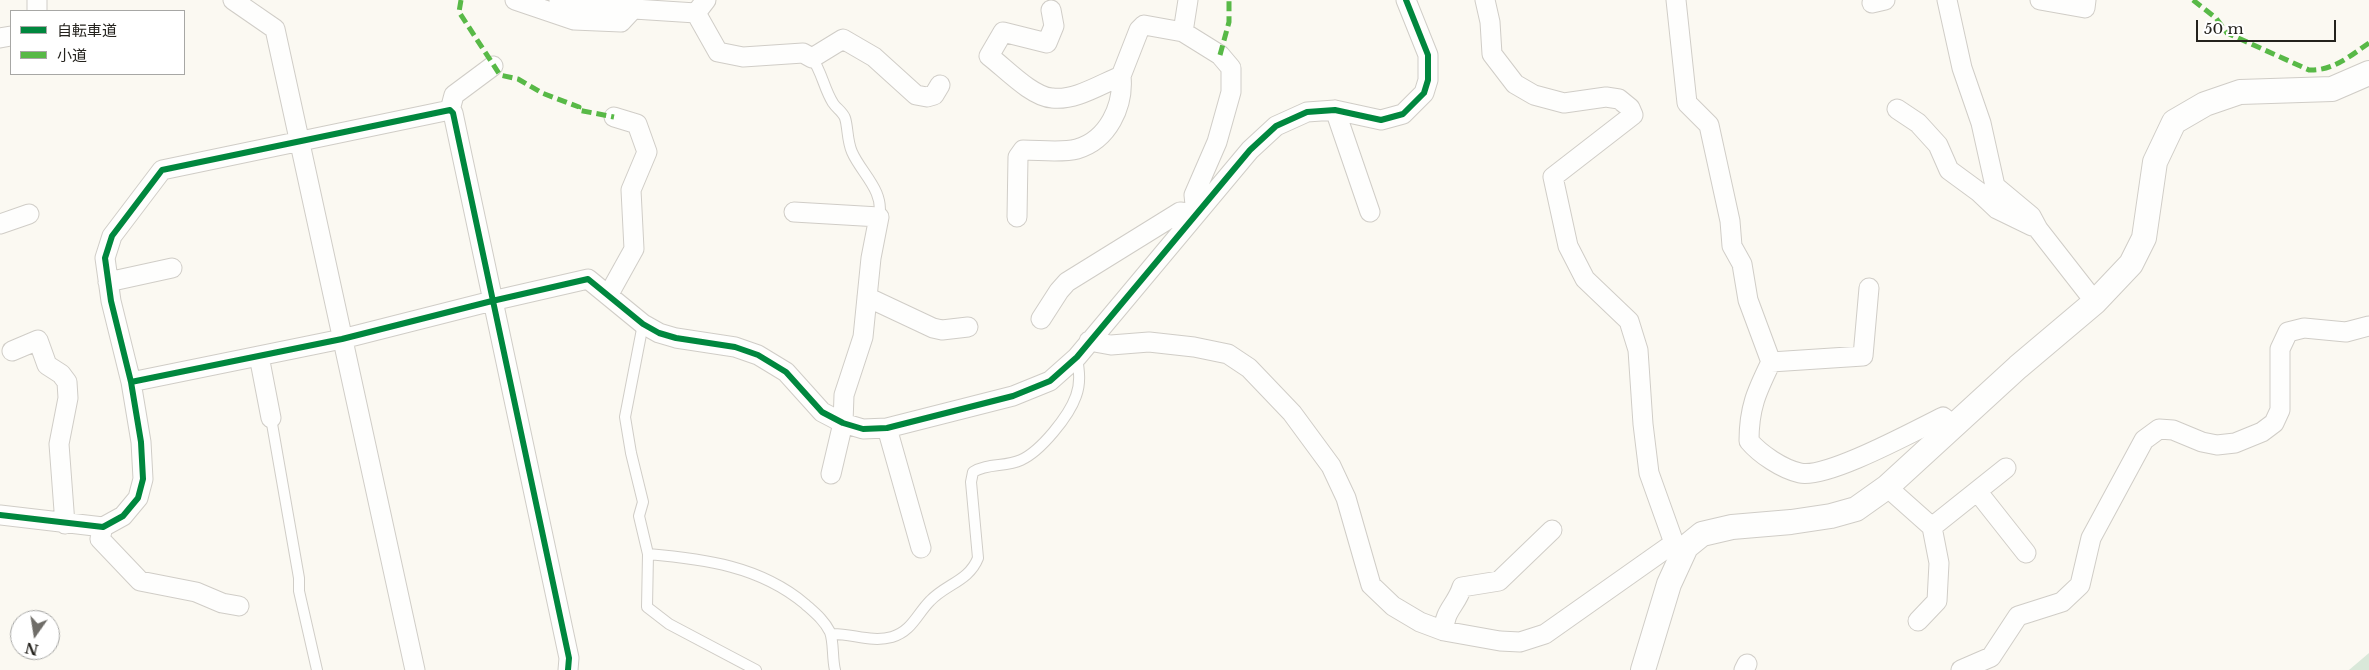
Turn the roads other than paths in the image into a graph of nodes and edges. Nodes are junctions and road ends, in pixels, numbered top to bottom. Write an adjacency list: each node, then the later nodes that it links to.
1 (232, 0): 24 (street)
2 (515, 0): 12 (street)
3 (559, 0): 12 (street)
4 (1188, 0): 14 (street)
5 (1406, 0): 22 (street)
6 (1485, 0): 64 (street)
7 (1676, 0): 49 (street)
8 (1947, 0): 32 (street)
9 (2040, 0): 10 (street)
10 (2086, 0)
11 (701, 6): 12 (street); 15 (street)
12 (634, 8)
13 (1051, 10): 18 (street)
14 (1183, 32): 18 (street); 28 (street)
15 (812, 58): 19 (street); 29 (lane)
16 (493, 66): 21 (street)
17 (2369, 74): 39 (street)
18 (1121, 76): 30 (street)
19 (940, 85)
20 (1897, 109): 32 (street)
21 (450, 110): 24 (street); 38 (street)
22 (1335, 110): 26 (street); 28 (street)
23 (614, 116): 36 (street)
24 (300, 140): 34 (street); 44 (street)
25 (794, 212): 29 (street)
26 (1370, 212)
27 (29, 214): 31 (street)
28 (1196, 214): 40 (street); 45 (street)
29 (878, 217): 37 (street)
30 (1016, 217)
31 (0, 224)
32 (2038, 229): 39 (street)
33 (172, 268): 34 (street)
34 (108, 282): 50 (street)
35 (1869, 288): 49 (street)
36 (609, 294): 38 (street); 41 (street)
37 (867, 297): 43 (street); 52 (street)
38 (492, 301): 44 (street); 74 (street)
39 (2096, 302): 53 (street)
40 (1041, 320)
41 (643, 324): 52 (street); 67 (lane)
42 (2369, 326): 78 (street)
43 (968, 327)
44 (342, 339): 47 (street); 73 (street)
45 (1089, 341): 48 (street); 70 (street)
46 (12, 351): 60 (street)
47 (259, 356): 50 (street); 51 (street)
48 (1077, 358): 54 (street); 71 (lane)
49 (1771, 362): 53 (street)
50 (130, 382): 61 (street)
51 (271, 418): 72 (lane)
52 (843, 423): 54 (street); 56 (street)
53 (1954, 425): 57 (street)
54 (887, 428): 65 (street)
55 (2006, 468): 58 (street)
56 (831, 474)
57 (1887, 487): 62 (street); 64 (street)
58 (1977, 491): 62 (street); 66 (street)
59 (0, 515): 60 (street)
60 (65, 524): 61 (street)
61 (103, 527): 68 (street)
62 (1932, 527): 69 (street)
63 (1552, 530): 70 (street)
64 (1680, 545): 70 (street); 77 (street)
65 (921, 548)
66 (2026, 552)
67 (648, 554): 71 (lane); 75 (lane)
68 (239, 606)
69 (1918, 621)
70 (1444, 631)
71 (831, 634): 76 (lane)
72 (317, 670)
73 (415, 670)
74 (568, 670)
75 (756, 670)
76 (835, 670)
77 (1643, 670)
78 (1961, 670)

